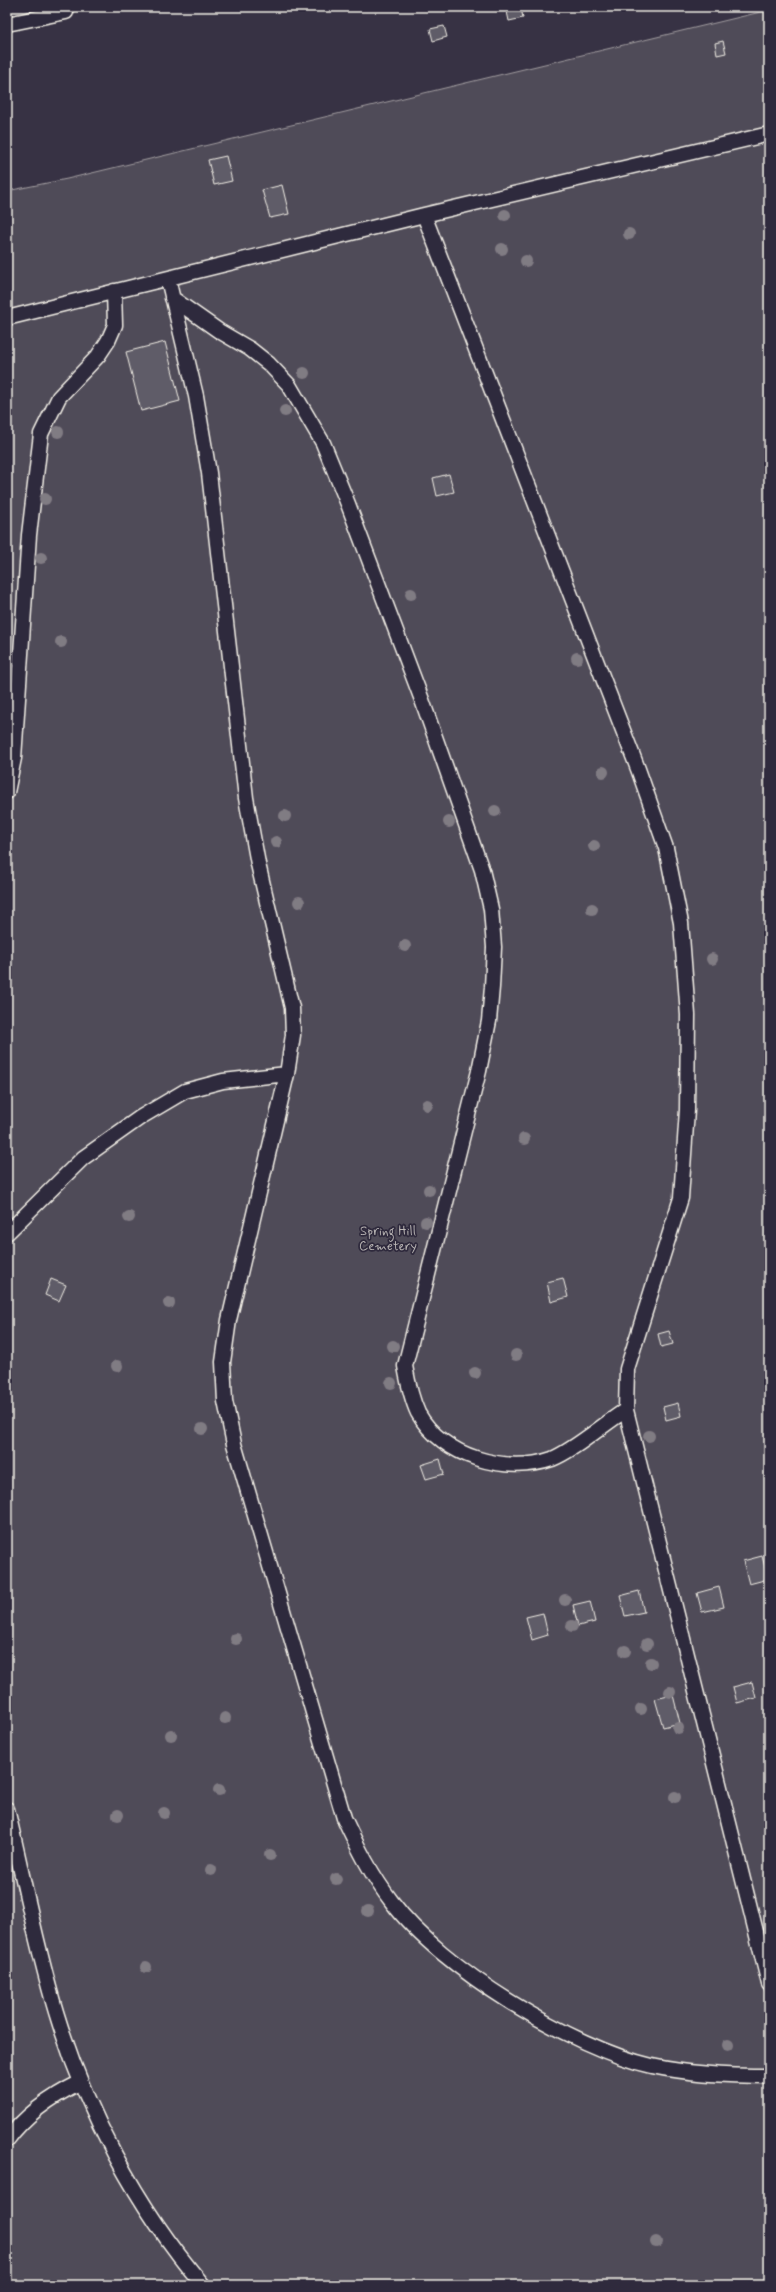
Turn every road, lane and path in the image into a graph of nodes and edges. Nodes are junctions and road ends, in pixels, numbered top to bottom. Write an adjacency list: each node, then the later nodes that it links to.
1 (66, 12): 2 (lane)
2 (7, 24)
3 (769, 134): 4 (lane)
4 (424, 215): 5 (lane); 12 (lane)
5 (168, 279): 6 (lane); 7 (lane)
6 (114, 291): 8 (lane); 9 (lane)
7 (172, 298): 10 (lane); 12 (lane)
8 (7, 318)
9 (7, 792)
10 (287, 1074): 11 (lane); 15 (lane)
11 (7, 1233)
12 (626, 1410): 14 (lane)
13 (7, 1809): 16 (lane)
14 (769, 1984)
15 (769, 2076)
16 (81, 2082): 17 (lane); 18 (lane)
17 (7, 2140)
18 (203, 2285)

